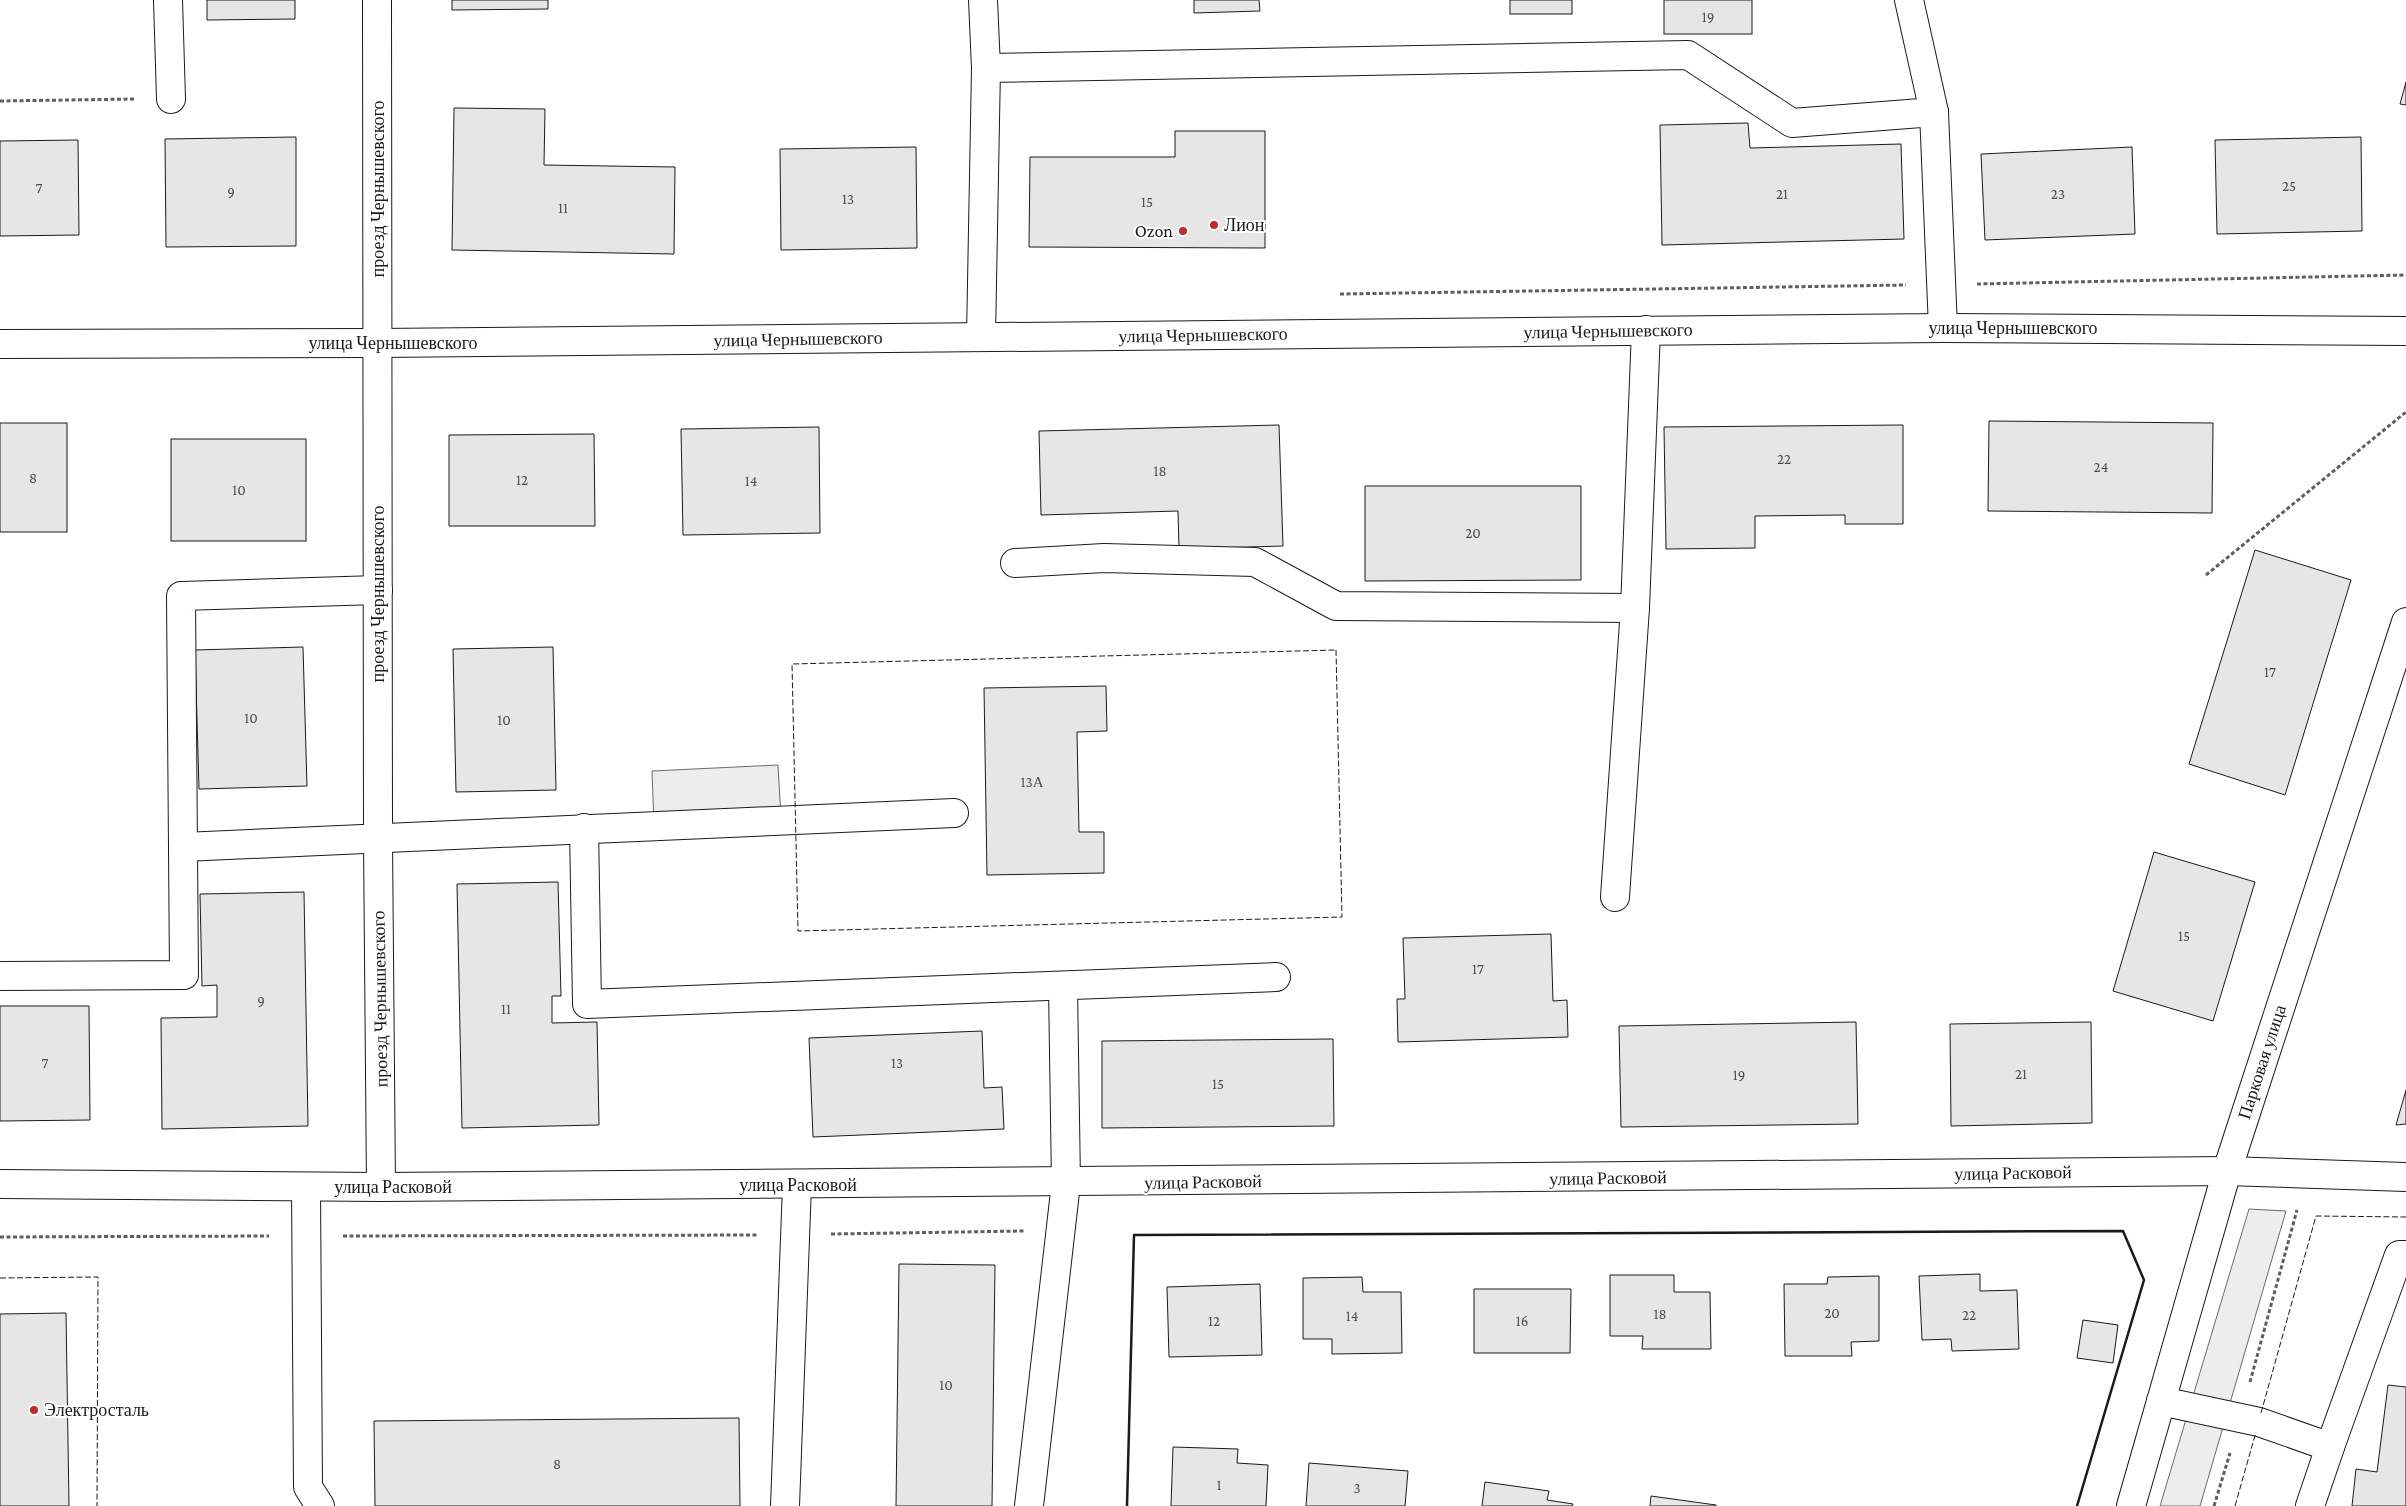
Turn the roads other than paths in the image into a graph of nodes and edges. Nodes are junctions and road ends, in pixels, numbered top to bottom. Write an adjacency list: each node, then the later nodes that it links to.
1 (168, 0): 6 (street)
2 (377, 0): 12 (street, проезд Чернышевского)
3 (983, 0): 5 (street)
4 (1909, 0): 7 (street)
5 (986, 68): 7 (street); 11 (street)
6 (171, 99)
7 (1934, 112): 8 (street)
8 (1943, 328): 9 (street, улица Чернышевского); 10 (street, улица Чернышевского)
9 (1646, 330): 11 (street, улица Чернышевского); 16 (street)
10 (2406, 331)
11 (981, 337): 12 (street, улица Чернышевского)
12 (379, 343): 13 (street, улица Чернышевского); 15 (street, проезд Чернышевского)
13 (0, 344)
14 (1015, 563): 16 (street)
15 (378, 590): 20 (street, проезд Чернышевского); 21 (street)
16 (1635, 608): 22 (street)
17 (2406, 622): 26 (street, Парковая улица)
18 (954, 814): 19 (street)
19 (584, 828): 20 (street); 25 (street)
20 (378, 840): 21 (street); 32 (street, проезд Чернышевского)
21 (183, 847): 23 (street)
22 (1615, 897)
23 (0, 976)
24 (1276, 977): 25 (street)
25 (1063, 987): 28 (street)
26 (2227, 1171): 27 (street, улица Расковой); 28 (street, улица Расковой); 34 (street, Парковая улица)
27 (2406, 1177)
28 (1066, 1183): 30 (street, улица Расковой); 38 (street)
29 (0, 1184): 31 (street, улица Расковой)
30 (797, 1185): 32 (street, улица Расковой); 37 (street)
31 (306, 1186): 32 (street, улица Расковой); 36 (street)
32 (381, 1187)
33 (2406, 1255): 35 (street)
34 (2161, 1400): 35 (street); 39 (street, Парковая улица)
35 (2330, 1447): 40 (street)
36 (320, 1506)
37 (785, 1506)
38 (1029, 1506)
39 (2130, 1506)
40 (2310, 1506)

